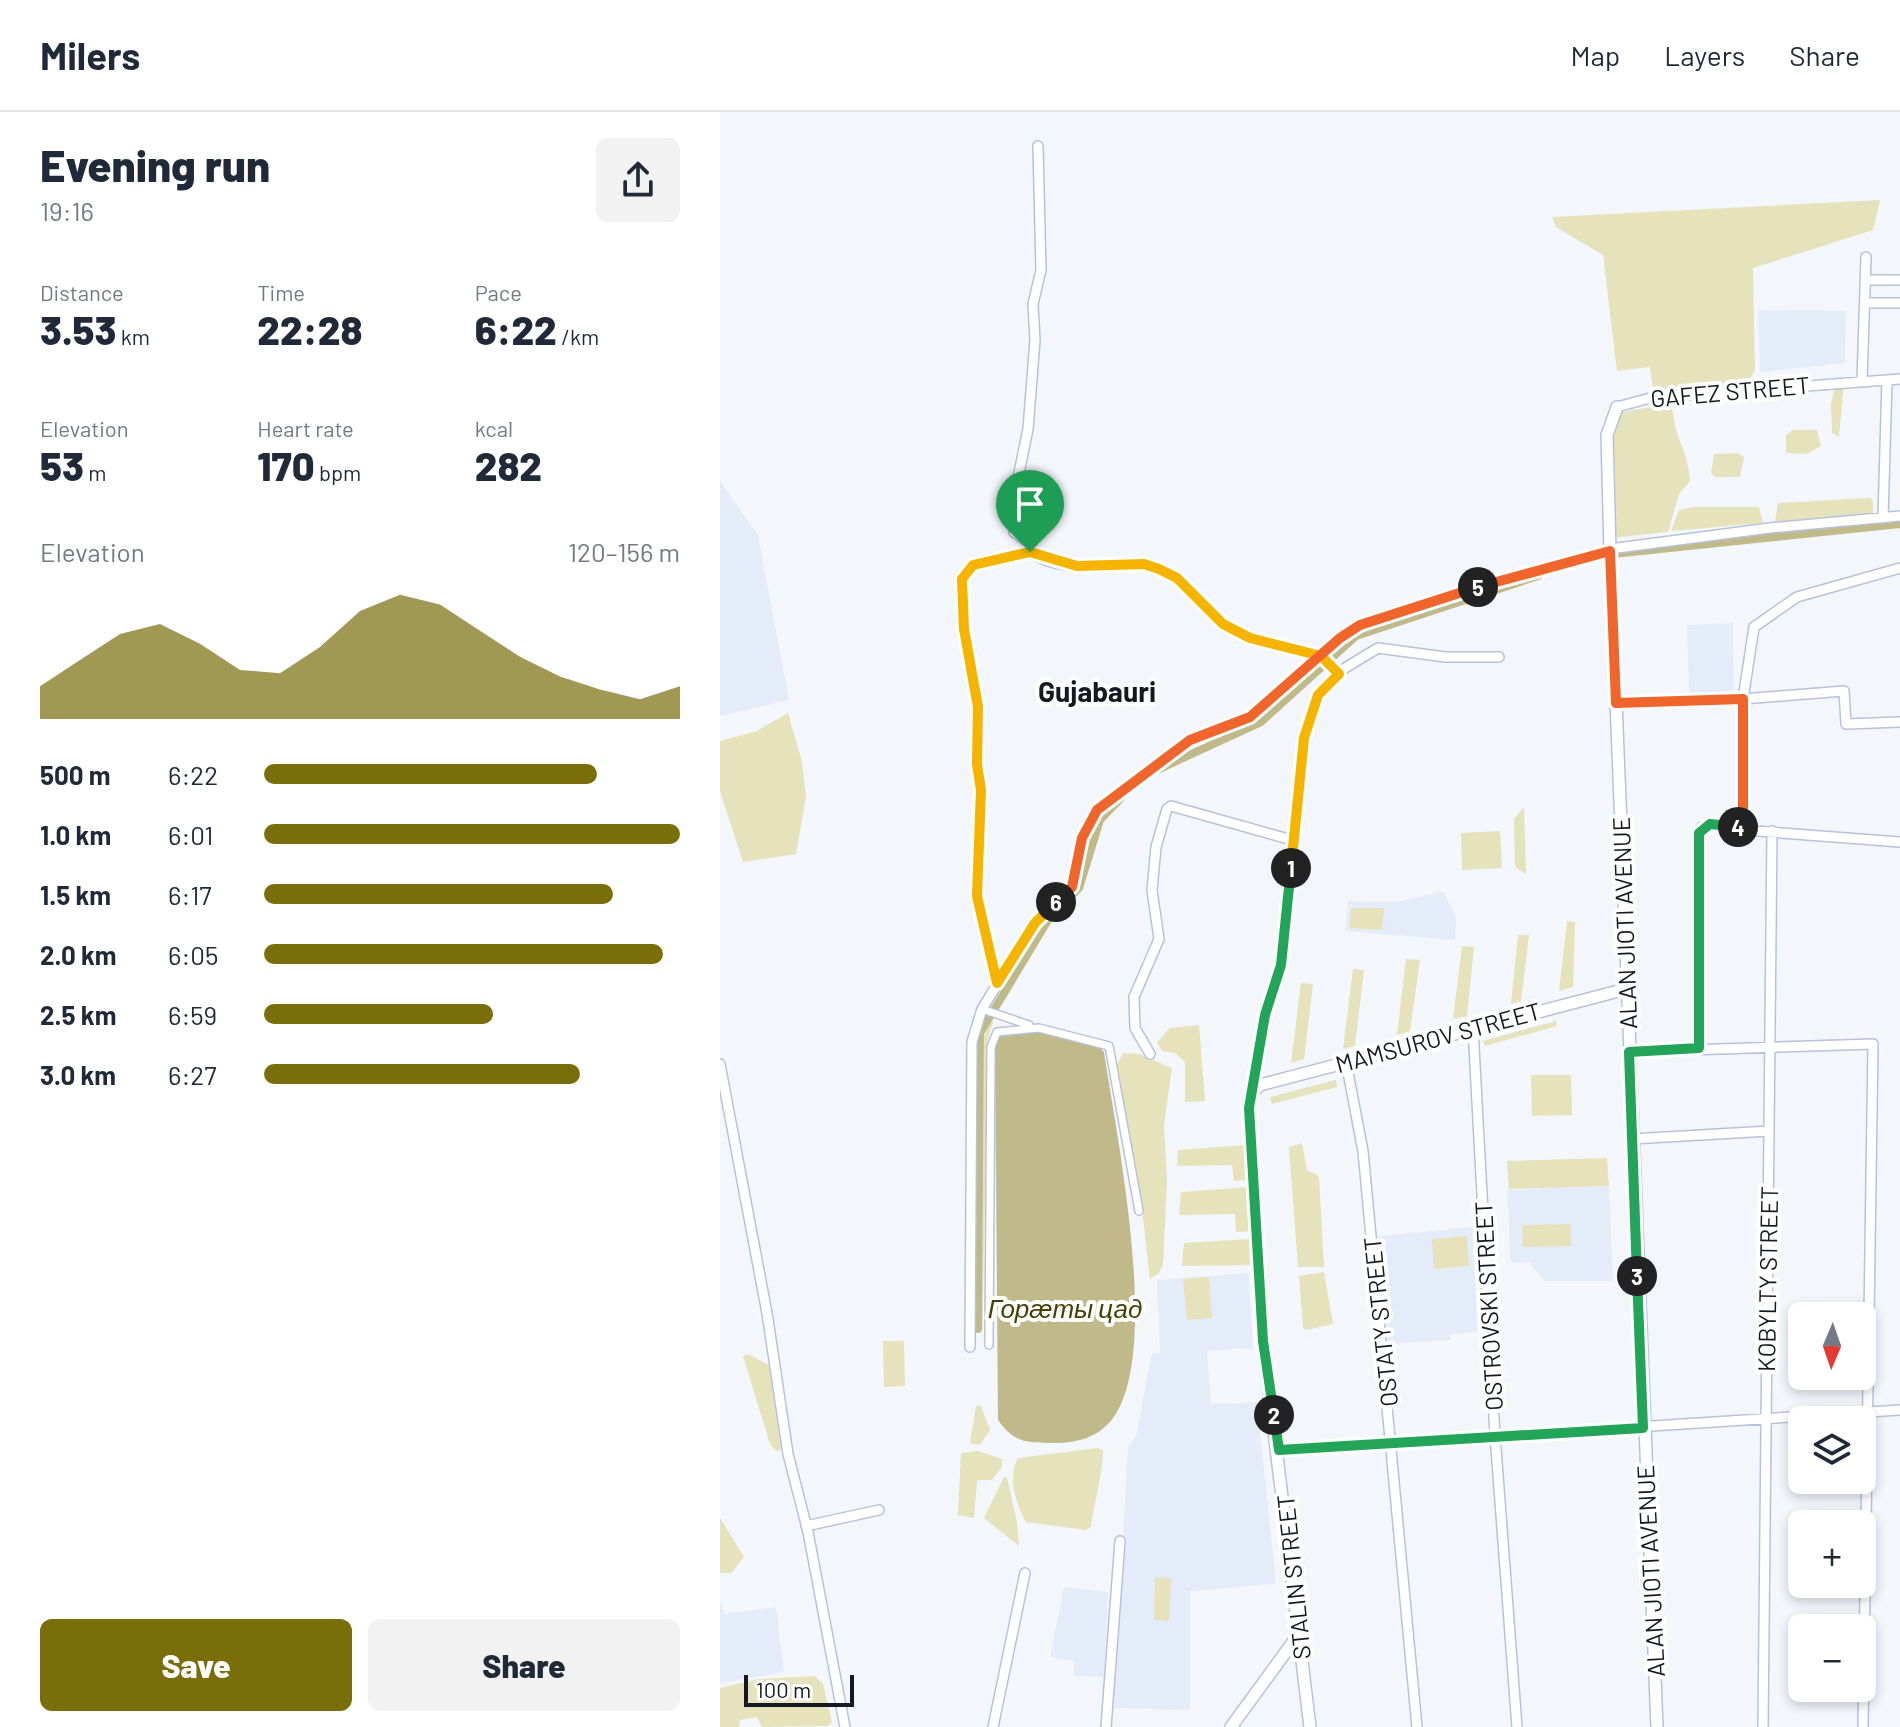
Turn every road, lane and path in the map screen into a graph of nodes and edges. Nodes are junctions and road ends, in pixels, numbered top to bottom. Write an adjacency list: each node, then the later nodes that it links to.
1 (1038, 146): 14 (street)
2 (1866, 257): 3 (street)
3 (1866, 280): 4 (street); 5 (street)
4 (1900, 280)
5 (1865, 303): 6 (street); 9 (street)
6 (1900, 303)
7 (1900, 379): 8 (street, GAFEZ STREET)
8 (1887, 380): 9 (street, GAFEZ STREET); 12 (street)
9 (1862, 381): 10 (street, GAFEZ STREET)
10 (1617, 407): 13 (street, GAFEZ STREET)
11 (1900, 516): 12 (street)
12 (1883, 518): 13 (street)
13 (1610, 551): 16 (street); 20 (street, ALAN JIOTI AVENUE)
14 (1030, 552): 16 (street); 26 (street)
15 (1900, 568): 19 (street)
16 (1322, 657): 18 (street); 26 (street)
17 (1499, 657): 18 (street)
18 (1337, 672): 24 (street)
19 (1743, 699): 20 (street); 21 (street); 22 (street)
20 (1616, 703): 27 (street, ALAN JIOTI AVENUE)
21 (1900, 722)
22 (1743, 830): 23 (street); 32 (street)
23 (1772, 831): 25 (street); 31 (street, KOBYLTY STREET)
24 (1292, 840): 34 (street); 37 (street)
25 (1900, 842)
26 (997, 983): 28 (street)
27 (1626, 989): 30 (street, MAMSUROV STREET); 33 (street, ALAN JIOTI AVENUE)
28 (982, 1009): 29 (street); 42 (street)
29 (1039, 1028): 40 (street); 41 (street)
30 (1473, 1028): 35 (street, MAMSUROV STREET); 49 (street, OSTROVSKI STREET)
31 (1770, 1046): 32 (street); 38 (street, KOBYLTY STREET); 43 (street)
32 (1699, 1048): 33 (street)
33 (1629, 1052): 39 (street, ALAN JIOTI AVENUE)
34 (1150, 1054)
35 (1346, 1062): 37 (street, MAMSUROV STREET); 50 (street, OSTATY STREET)
36 (720, 1064): 54 (street)
37 (1253, 1092): 51 (street, STALIN STREET)
38 (1769, 1131): 39 (street); 47 (street, KOBYLTY STREET)
39 (1632, 1139): 48 (street, ALAN JIOTI AVENUE)
40 (1139, 1211)
41 (989, 1345)
42 (970, 1347)
43 (1867, 1406)
44 (1900, 1410): 45 (street)
45 (1876, 1411)
46 (1788, 1417): 47 (street)
47 (1766, 1419): 48 (street); 66 (street, KOBYLTY STREET)
48 (1643, 1428): 49 (street); 65 (street, ALAN JIOTI AVENUE)
49 (1495, 1435): 50 (street); 64 (street, OSTROVSKI STREET)
50 (1393, 1442): 51 (street); 63 (street, OSTATY STREET)
51 (1279, 1450): 57 (street, STALIN STREET)
52 (1866, 1494): 67 (street)
53 (879, 1510): 54 (street)
54 (806, 1526): 58 (street)
55 (1120, 1541): 60 (street)
56 (1025, 1573): 59 (street)
57 (1299, 1634): 61 (street); 62 (street, STALIN STREET)
58 (845, 1727)
59 (993, 1727)
60 (1106, 1727)
61 (1231, 1727)
62 (1310, 1727)
63 (1417, 1727)
64 (1517, 1727)
65 (1657, 1727)
66 (1763, 1727)
67 (1863, 1727)

